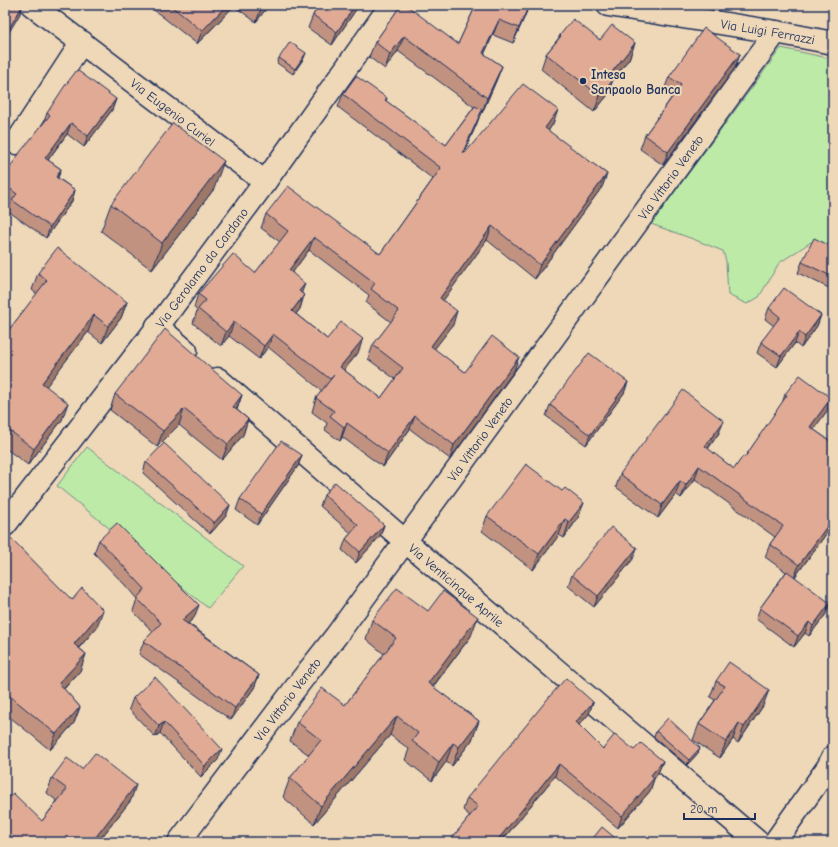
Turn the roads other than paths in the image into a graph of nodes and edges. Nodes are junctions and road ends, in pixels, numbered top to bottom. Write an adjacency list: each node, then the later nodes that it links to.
1 (32, 5): 5 (street, Via Eugenio Curiel)
2 (391, 5): 8 (street, Via Gerolamo da Cardano)
3 (608, 5): 4 (street, Via Luigi Ferrazzi)
4 (776, 32): 6 (street, Via Luigi Ferrazzi); 11 (street, Via Vittorio Veneto)
5 (82, 42): 7 (street); 8 (street, Via Eugenio Curiel)
6 (833, 43)
7 (16, 143)
8 (265, 182): 9 (street, Via Gerolamo da Cardano)
9 (157, 326): 10 (street, Via Gerolamo da Cardano); 11 (street, Via Venticinque Aprile)
10 (7, 519)
11 (405, 541): 13 (street, Via Vittorio Veneto); 14 (street, Via Venticinque Aprile)
12 (833, 757): 15 (street)
13 (179, 842)
14 (758, 842)
15 (775, 842)

